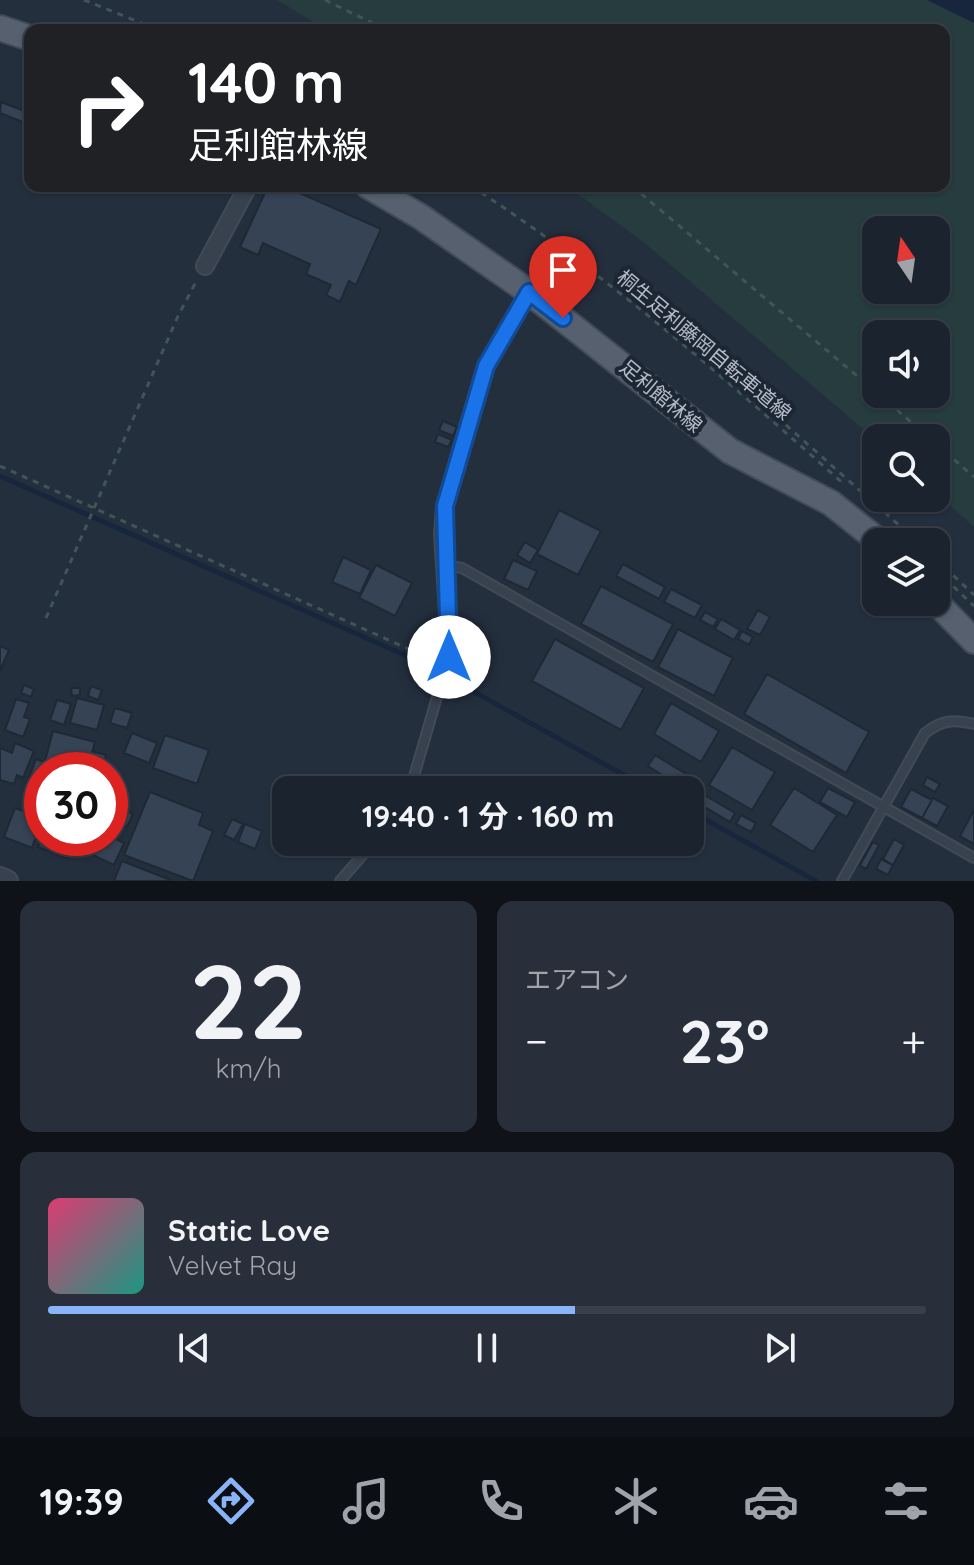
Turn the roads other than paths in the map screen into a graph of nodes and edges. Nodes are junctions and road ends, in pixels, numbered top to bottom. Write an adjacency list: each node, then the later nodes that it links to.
1 (0, 28): 2 (main road)
2 (24, 36)
3 (245, 192): 5 (street)
4 (378, 192): 6 (main road, 足利館林線)
5 (205, 266)
6 (529, 292): 7 (main road, 足利館林線); 8 (street)
7 (872, 528)
8 (445, 565): 11 (street); 14 (lane)
9 (950, 616): 10 (main road)
10 (974, 641)
11 (446, 666): 13 (lane)
12 (974, 724): 14 (lane)
13 (414, 776)
14 (882, 807): 16 (lane); 20 (lane)
15 (362, 856): 19 (lane)
16 (974, 858)
17 (0, 878): 18 (street)
18 (7, 881)
19 (340, 881)
20 (842, 881)

